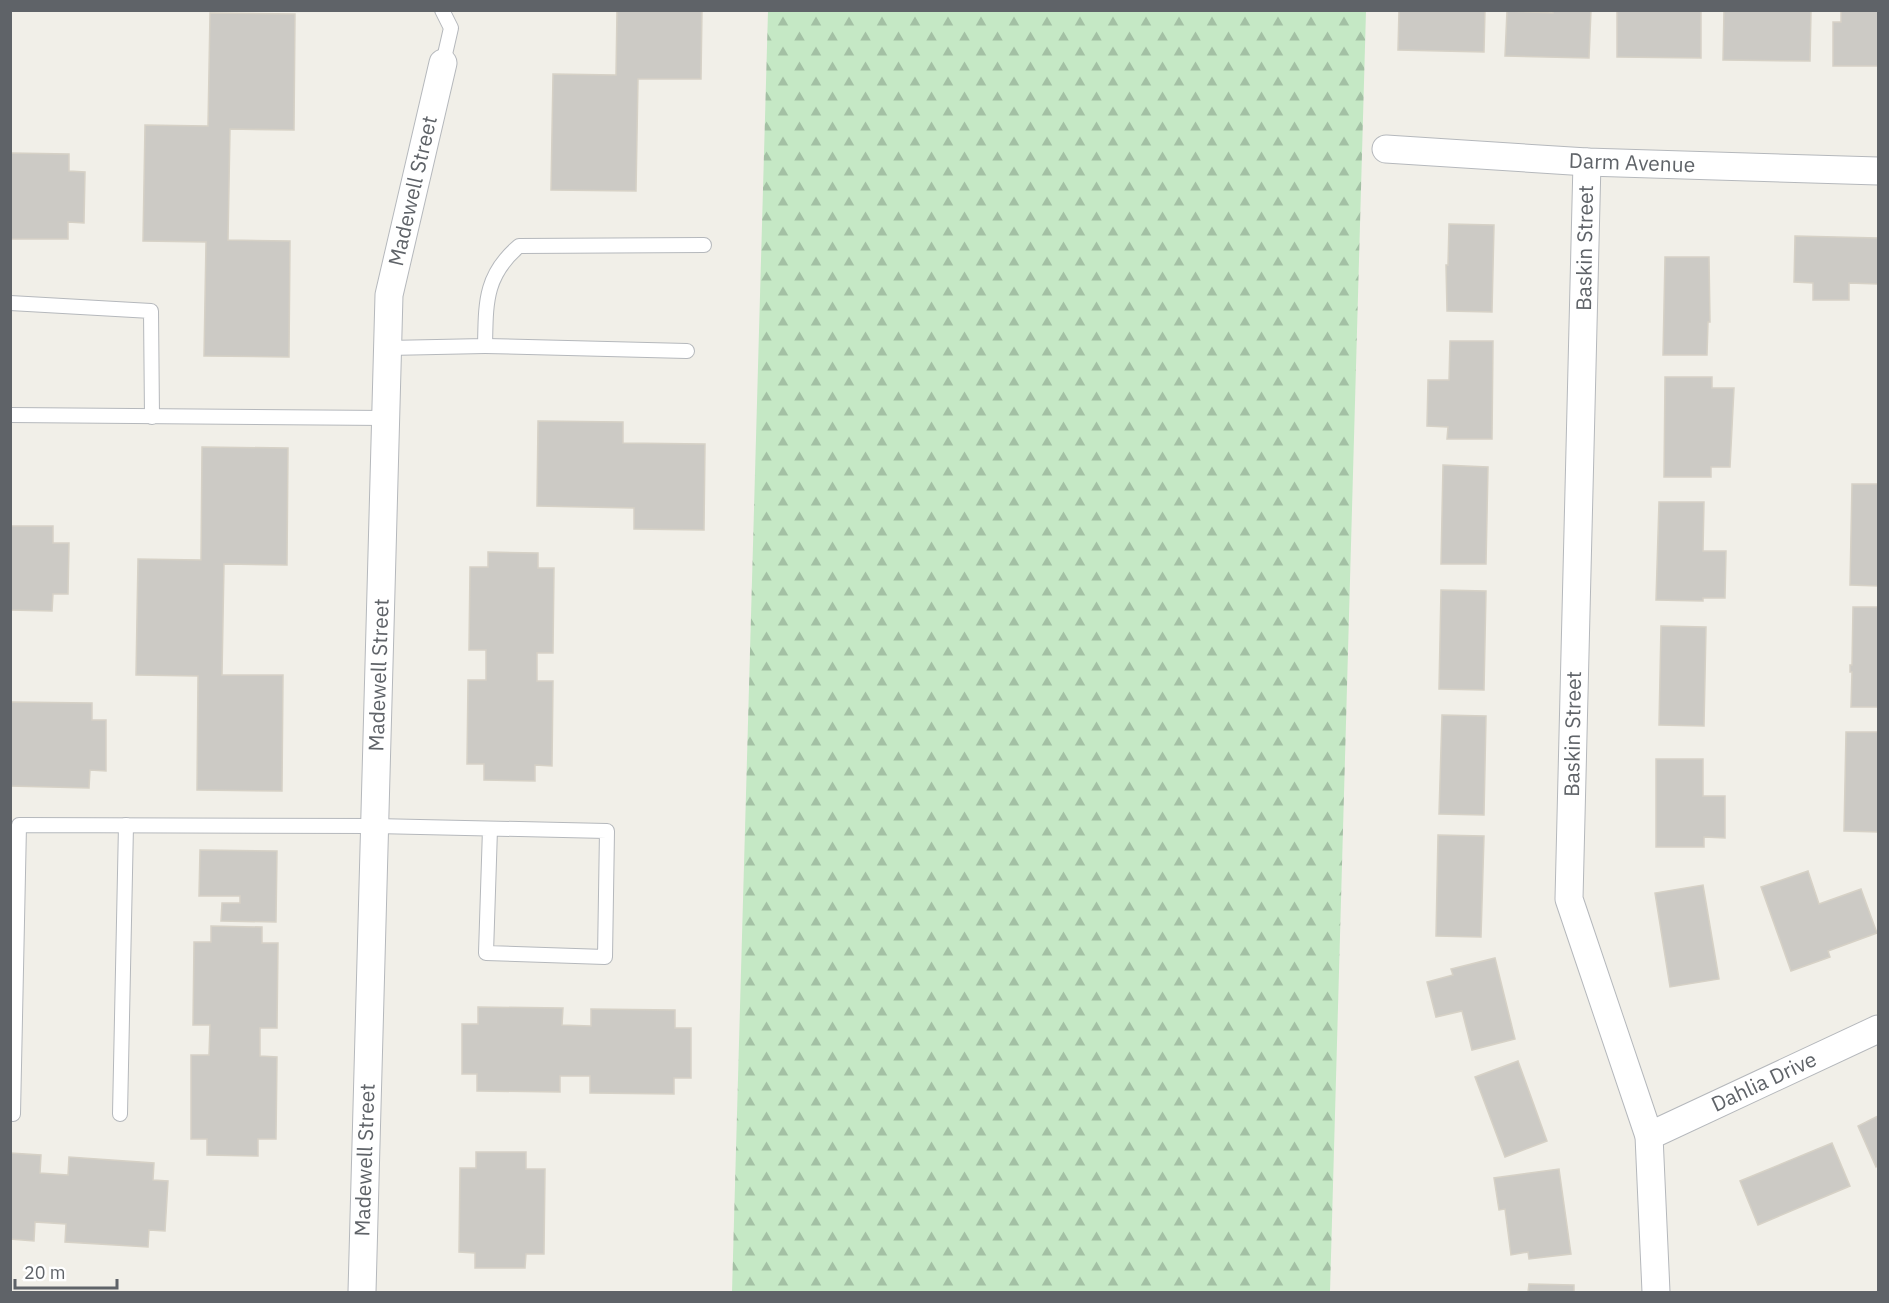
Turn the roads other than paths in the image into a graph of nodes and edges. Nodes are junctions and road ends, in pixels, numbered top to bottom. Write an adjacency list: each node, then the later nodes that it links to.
1 (442, 10): 2 (lane)
2 (443, 63): 9 (street, Madewell Street)
3 (1386, 149): 4 (street, Darm Avenue)
4 (1587, 162): 5 (street, Darm Avenue); 20 (street, Baskin Street)
5 (1878, 171)
6 (704, 245): 8 (lane)
7 (10, 303): 12 (lane)
8 (485, 346): 9 (lane); 10 (lane)
9 (388, 348): 13 (street, Madewell Street)
10 (687, 351)
11 (10, 415): 12 (lane)
12 (152, 417): 13 (lane)
13 (386, 418): 15 (street, Madewell Street)
14 (126, 825): 15 (lane); 18 (lane); 19 (lane)
15 (375, 826): 16 (lane); 21 (street, Madewell Street)
16 (490, 829): 16 (lane)
17 (1878, 1029): 20 (street, Dahlia Drive)
18 (13, 1114)
19 (120, 1114)
20 (1648, 1136): 22 (street, Baskin Street)
21 (362, 1293)
22 (1656, 1293)

